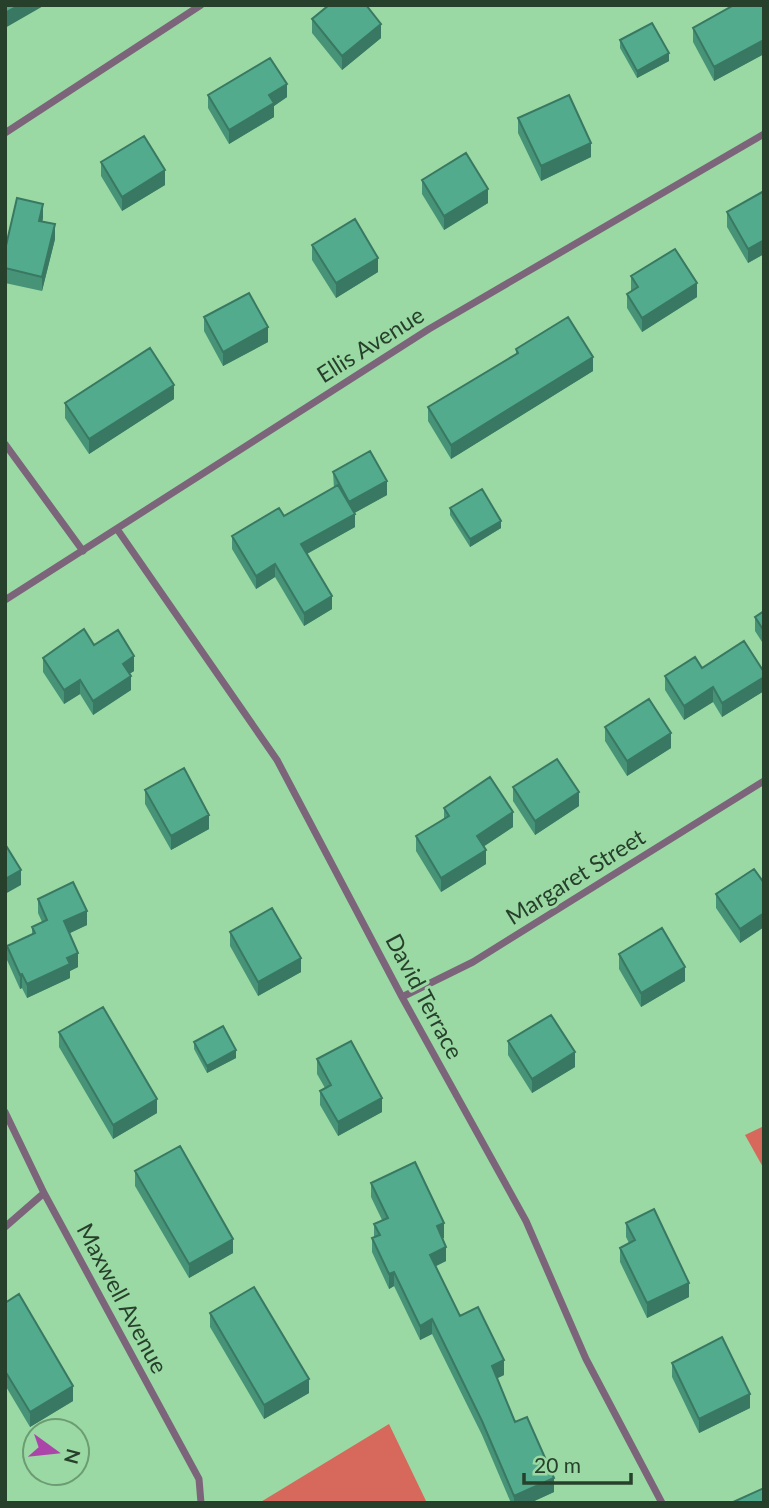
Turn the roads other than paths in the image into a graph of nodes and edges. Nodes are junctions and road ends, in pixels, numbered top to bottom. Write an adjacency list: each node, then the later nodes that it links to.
1 (201, 5): 2 (street)
2 (5, 132)
3 (764, 134): 5 (street, Ellis Avenue)
4 (5, 444): 6 (street)
5 (117, 529): 6 (street, Ellis Avenue); 9 (street, David Terrace)
6 (83, 551): 7 (street, Ellis Avenue)
7 (5, 600)
8 (764, 781): 9 (street, Margaret Street)
9 (402, 997): 14 (street, David Terrace)
10 (5, 1112): 11 (street, Maxwell Avenue)
11 (44, 1193): 12 (street); 13 (street, Maxwell Avenue)
12 (5, 1227)
13 (201, 1503)
14 (662, 1503)

